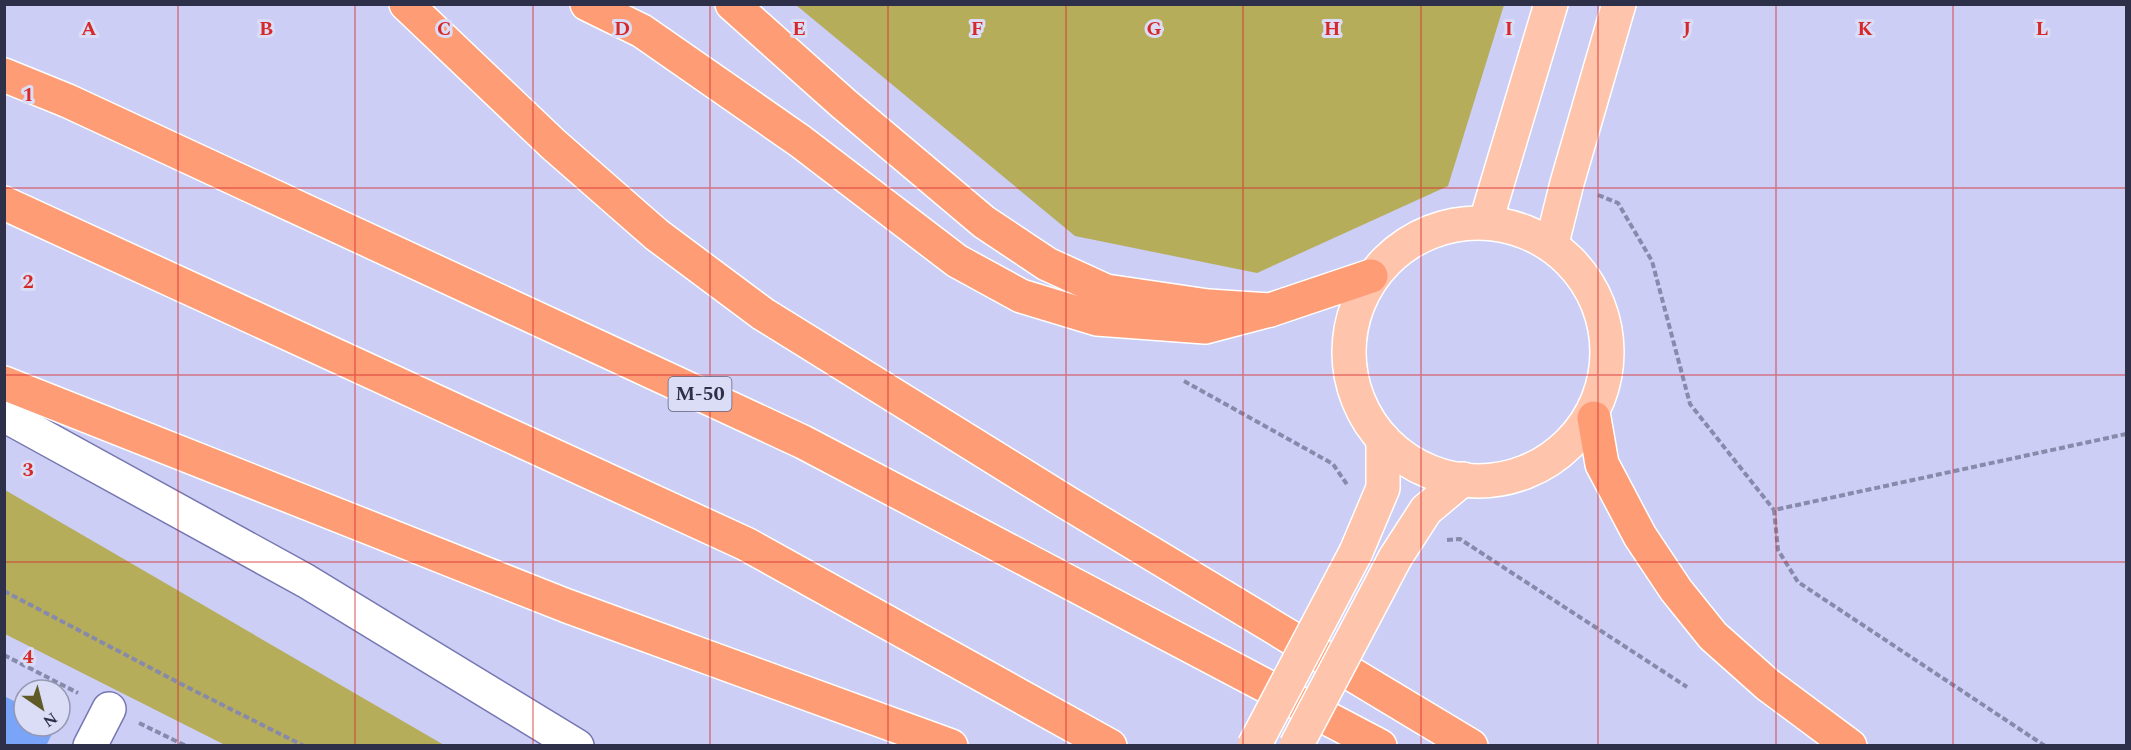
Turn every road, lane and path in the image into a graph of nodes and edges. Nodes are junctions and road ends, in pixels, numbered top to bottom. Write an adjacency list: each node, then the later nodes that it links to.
1 (406, 4): 34 (highway)
2 (587, 4): 12 (highway)
3 (732, 4): 12 (highway)
4 (1551, 4): 9 (main road)
5 (1619, 4): 7 (main road)
6 (4, 75): 33 (highway, M-50)
7 (1567, 183): 10 (main road); 21 (path)
8 (4, 203): 30 (highway)
9 (1486, 221): 10 (main road); 11 (main road)
10 (1552, 243): 16 (main road)
11 (1371, 276): 12 (highway); 18 (main road)
12 (1270, 310)
13 (1184, 381): 20 (path)
14 (4, 383): 29 (highway)
15 (4, 415): 28 (street)
16 (1594, 418): 19 (main road); 35 (highway)
17 (2127, 434): 21 (path)
18 (1383, 439): 19 (main road); 31 (main road, bridge)
19 (1463, 479): 32 (main road, bridge)
20 (1350, 489)
21 (1774, 510): 36 (path)
22 (1442, 540): 24 (path)
23 (4, 591): 27 (path)
24 (1687, 687)
25 (109, 709): 26 (street)
26 (90, 746)
27 (304, 746)
28 (577, 746)
29 (951, 746)
30 (1110, 746)
31 (1254, 746)
32 (1296, 746)
33 (1380, 746)
34 (1471, 746)
35 (1850, 746)
36 (2046, 746)

